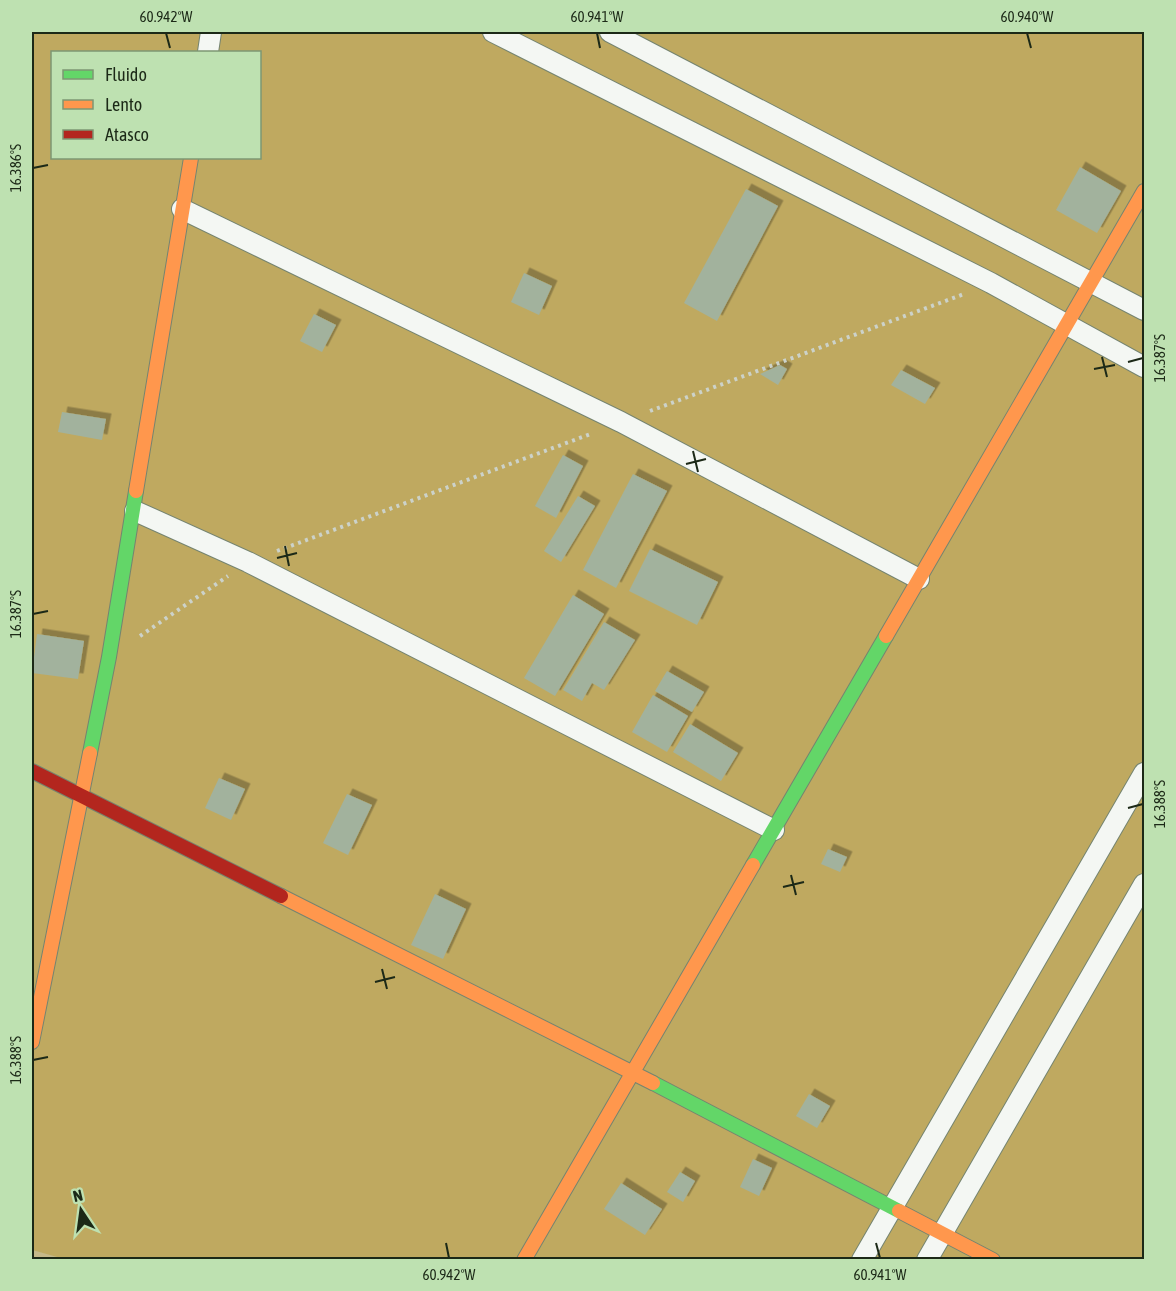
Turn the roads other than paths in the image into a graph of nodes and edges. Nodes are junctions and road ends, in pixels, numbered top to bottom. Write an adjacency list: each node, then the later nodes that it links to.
1 (211, 32): 4 (street)
2 (493, 32): 10 (street)
3 (610, 32): 8 (street)
4 (208, 51)
5 (191, 159): 7 (street)
6 (1144, 191): 8 (street)
7 (182, 209): 12 (street); 13 (street)
8 (1092, 282): 9 (street); 10 (street)
9 (1144, 310)
10 (1066, 325): 11 (street); 13 (street)
11 (1144, 367)
12 (135, 511): 16 (street); 17 (street)
13 (919, 579): 17 (street)
14 (32, 771): 16 (street)
15 (1144, 773): 21 (street)
16 (82, 796): 19 (street); 20 (street)
17 (774, 830): 20 (street)
18 (1144, 885): 22 (street)
19 (32, 1042)
20 (633, 1073): 21 (street); 23 (street)
21 (892, 1208): 22 (street); 24 (street)
22 (942, 1233): 25 (street); 26 (street)
23 (524, 1260)
24 (862, 1260)
25 (927, 1260)
26 (993, 1260)

